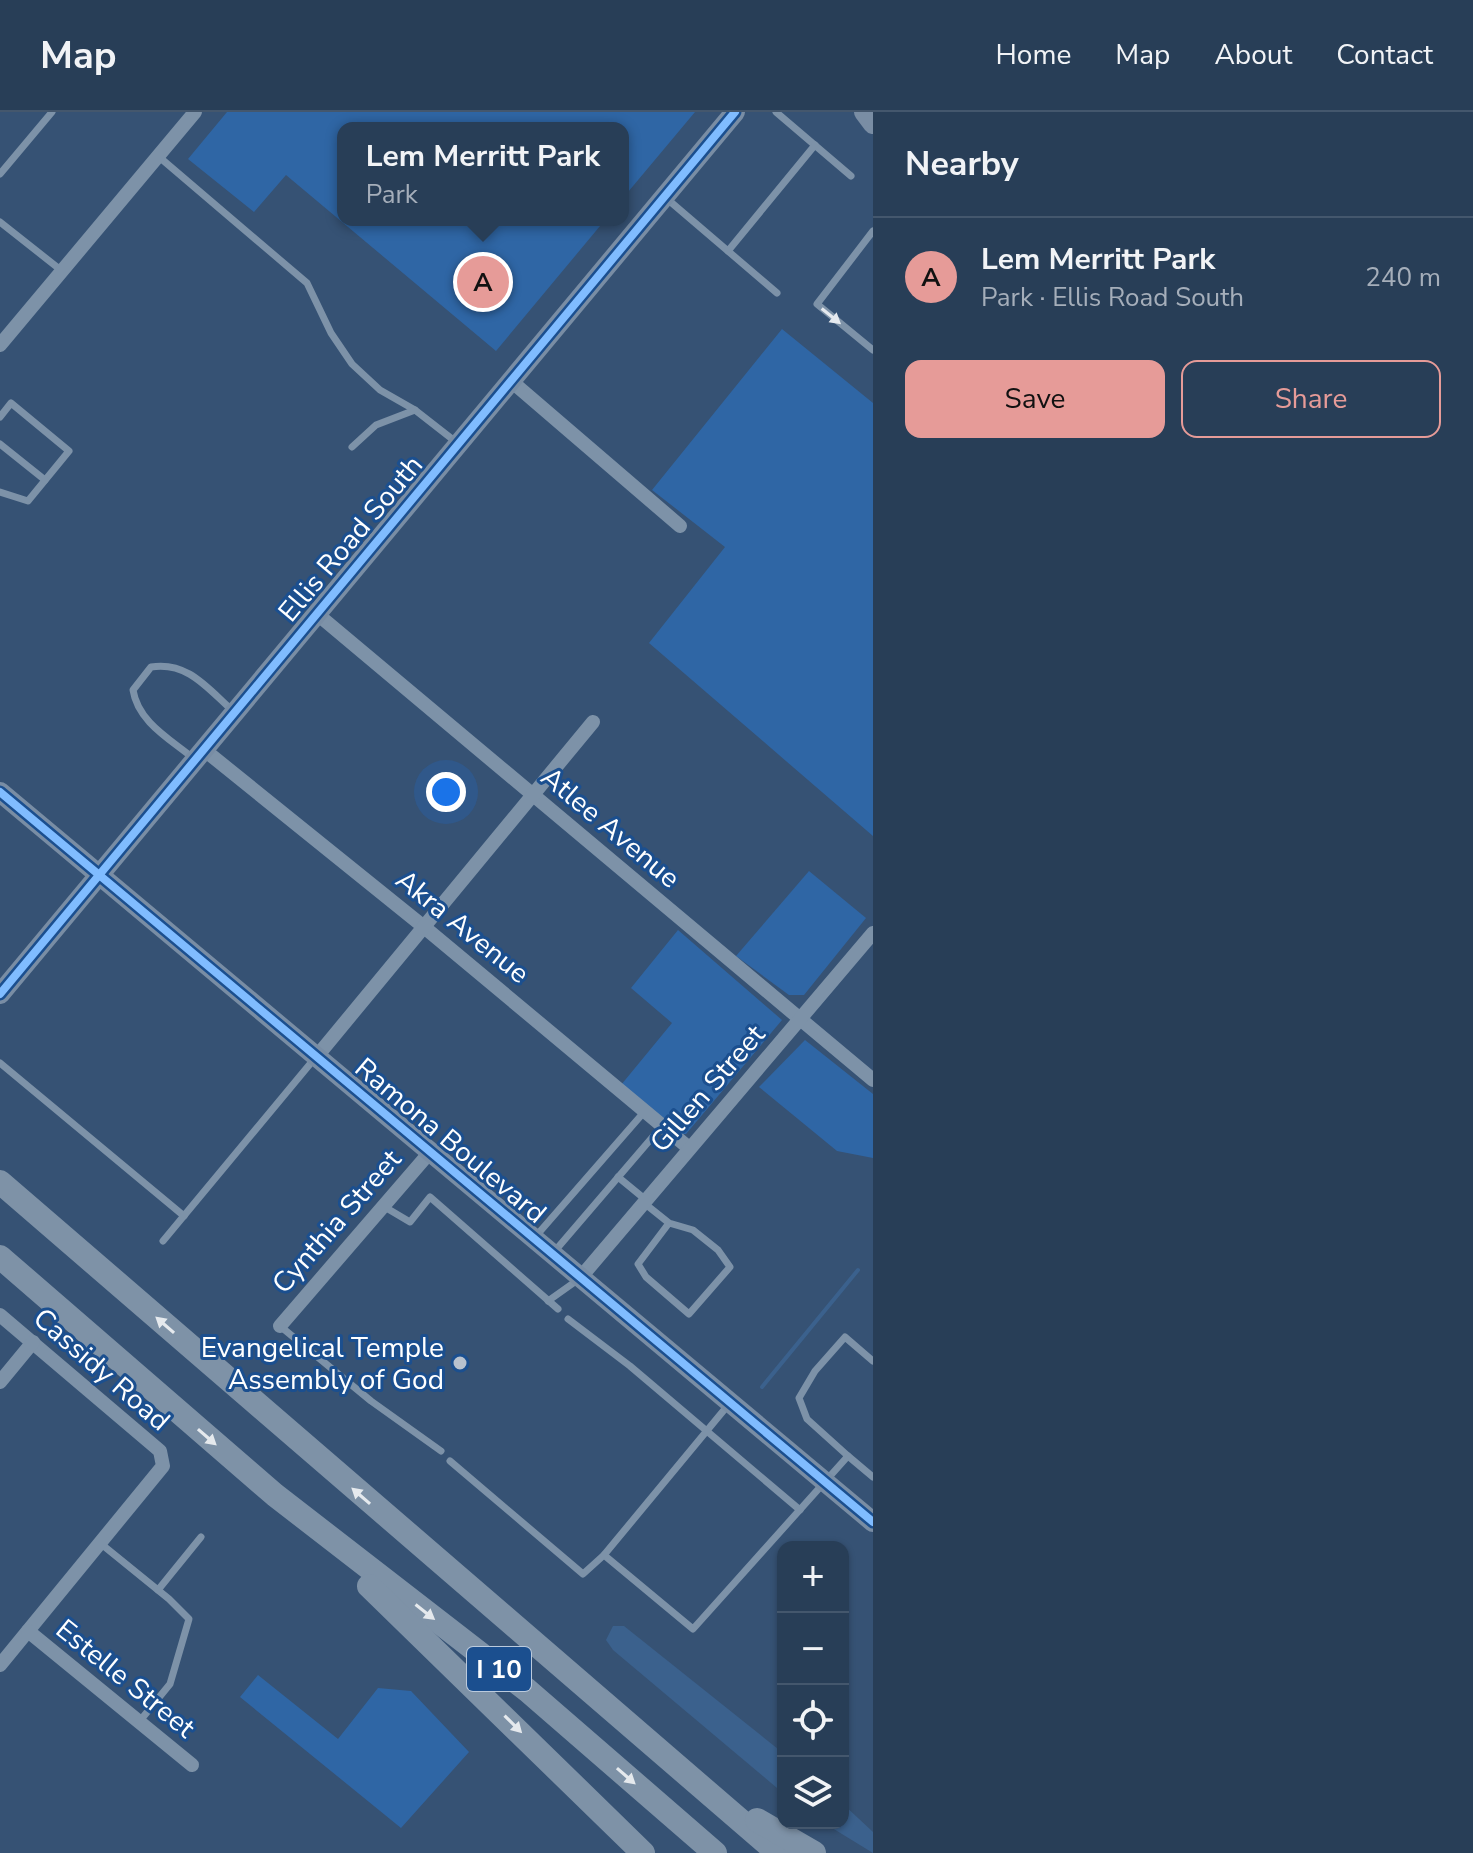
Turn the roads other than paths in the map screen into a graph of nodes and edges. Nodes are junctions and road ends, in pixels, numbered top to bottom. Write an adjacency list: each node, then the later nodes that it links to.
1 (52, 112): 9 (lane)
2 (195, 112): 8 (street)
3 (735, 112): 11 (street, Ellis Road South)
4 (776, 112): 7 (lane)
5 (864, 112): 6 (street)
6 (873, 124)
7 (815, 145): 10 (lane); 14 (lane)
8 (158, 156): 15 (street); 20 (lane)
9 (0, 174)
10 (851, 176)
11 (664, 197): 14 (lane); 19 (street, Ellis Road South)
12 (0, 222): 15 (lane)
13 (872, 234): 18 (lane, one-way to 18)
14 (728, 251): 16 (lane)
15 (62, 271): 17 (street)
16 (777, 293)
17 (0, 345)
18 (873, 350)
19 (510, 380): 23 (street, Ellis Road South); 27 (street)
20 (415, 410): 23 (lane); 24 (lane)
21 (0, 417): 25 (lane)
22 (0, 444): 25 (lane)
23 (457, 444): 28 (street, Ellis Road South)
24 (352, 447)
25 (45, 480): 26 (lane)
26 (0, 493)
27 (680, 526)
28 (316, 613): 29 (street, Ellis Road South); 33 (street, Atlee Avenue)
29 (233, 711): 31 (street, Ellis Road South); 31 (lane)
30 (593, 722): 33 (street)
31 (198, 753): 34 (street, Ellis Road South); 35 (street, Akra Avenue)
32 (0, 792): 34 (street, Ramona Boulevard)
33 (534, 797): 35 (street); 38 (street, Atlee Avenue)
34 (98, 874): 37 (street, Ellis Road South); 39 (street, Ramona Boulevard)
35 (424, 927): 39 (street); 42 (street, Akra Avenue)
36 (873, 933): 38 (street, Gillen Street)
37 (0, 994)
38 (801, 1019): 41 (street, Atlee Avenue); 44 (street, Gillen Street)
39 (318, 1055): 45 (street, Ramona Boulevard); 50 (lane)
40 (0, 1063): 50 (lane)
41 (873, 1080)
42 (645, 1111): 43 (street, Akra Avenue); 52 (lane)
43 (662, 1126): 44 (street, Akra Avenue); 46 (lane)
44 (689, 1148): 48 (street, Gillen Street)
45 (431, 1151): 49 (street, Cynthia Street); 52 (street, Ramona Boulevard)
46 (618, 1177): 48 (lane); 54 (lane)
47 (0, 1182): 83 (highway, I 10, one-way to 47)
48 (645, 1201): 51 (lane); 56 (street, Gillen Street)
49 (383, 1206): 57 (lane); 61 (street, Cynthia Street)
50 (184, 1216): 53 (lane)
51 (669, 1223): 51 (lane)
52 (534, 1238): 54 (street, Ramona Boulevard)
53 (163, 1241)
54 (553, 1254): 56 (street, Ramona Boulevard)
55 (0, 1257): 72 (highway, I 10, one-way to 72)
56 (581, 1277): 57 (lane); 65 (street, Ramona Boulevard)
57 (548, 1301): 58 (lane)
58 (558, 1309)
59 (0, 1315): 62 (street, Cassidy Road)
60 (568, 1319): 66 (lane)
61 (280, 1326): 67 (lane)
62 (33, 1342): 64 (street); 76 (street, Cassidy Road)
63 (873, 1361): 68 (lane)
64 (0, 1382)
65 (731, 1402): 66 (lane); 71 (street, Ramona Boulevard)
66 (706, 1431): 73 (lane); 77 (lane)
67 (441, 1451)
68 (848, 1456): 70 (lane); 71 (lane)
69 (450, 1461): 77 (lane)
70 (873, 1477)
71 (825, 1483): 73 (lane); 74 (street, Ramona Boulevard)
72 (275, 1495): 84 (highway, one-way to 84); 85 (highway, I 10, one-way to 85)
73 (800, 1510): 77 (lane)
74 (873, 1522)
75 (201, 1537): 78 (lane)
76 (100, 1543): 78 (lane); 79 (street)
77 (604, 1555)
78 (158, 1590): 81 (lane)
79 (28, 1631): 80 (street); 81 (street, Estelle Street)
80 (0, 1665)
81 (139, 1722): 82 (street, Estelle Street)
82 (192, 1765)
83 (698, 1787): 86 (highway, I 10); 87 (highway)
84 (643, 1853)
85 (715, 1853)
86 (778, 1853)
87 (814, 1853)

